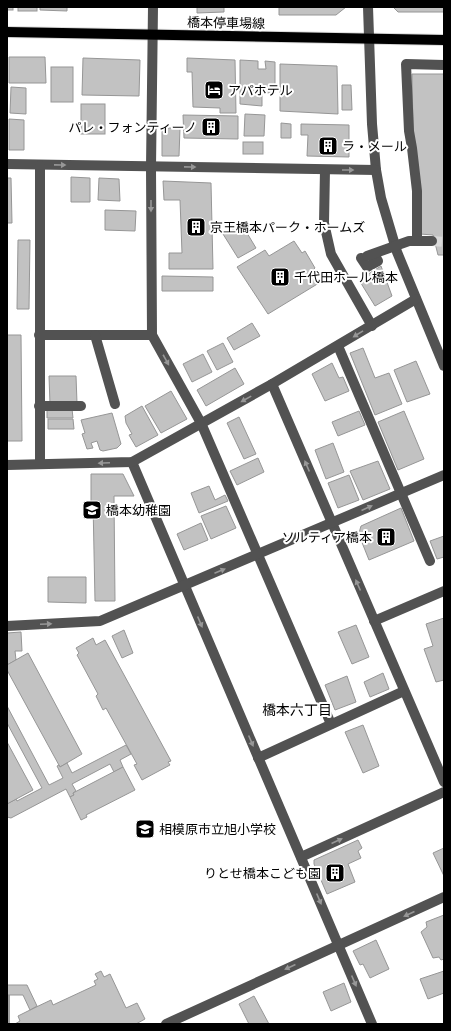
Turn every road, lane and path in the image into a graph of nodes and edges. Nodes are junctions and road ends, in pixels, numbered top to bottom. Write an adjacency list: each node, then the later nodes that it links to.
1 (153, 7): 4 (street)
2 (368, 7): 5 (street)
3 (7, 32): 4 (main road, 橋本停車場線)
4 (153, 35): 5 (main road, 橋本停車場線); 10 (street)
5 (369, 39): 6 (main road, 橋本停車場線); 12 (street)
6 (444, 40)
7 (444, 65): 13 (street)
8 (7, 164): 9 (street)
9 (40, 165): 10 (street, one-way to 10); 18 (street)
10 (151, 167): 11 (street, one-way to 11); 20 (street, one-way to 20)
11 (325, 170): 12 (street, one-way to 12); 17 (street)
12 (376, 170): 16 (street)
13 (417, 241): 14 (street); 15 (street, bridge)
14 (432, 242)
15 (370, 260)
16 (416, 300): 17 (street); 22 (street)
17 (372, 326): 21 (street, one-way to 21)
18 (39, 335): 19 (street); 25 (street)
19 (95, 335): 20 (street); 24 (street)
20 (152, 335): 27 (street, one-way to 27)
21 (338, 346): 23 (street); 32 (street)
22 (444, 366)
23 (272, 384): 27 (street, one-way to 27); 33 (street, one-way to 23)
24 (115, 404)
25 (39, 406): 26 (street); 29 (street)
26 (81, 406)
27 (201, 424): 28 (street); 34 (street)
28 (132, 462): 29 (street, one-way to 29); 36 (street)
29 (40, 464): 30 (street)
30 (7, 465)
31 (444, 475): 32 (street)
32 (401, 493): 33 (street, one-way to 32); 35 (street)
33 (332, 524): 34 (street); 38 (street, one-way to 33)
34 (258, 555): 36 (street, one-way to 34); 41 (street)
35 (430, 561)
36 (184, 586): 39 (street, one-way to 36); 42 (street, one-way to 42)
37 (444, 591): 38 (street)
38 (374, 621): 40 (street)
39 (7, 626)
40 (404, 691): 41 (street); 43 (street)
41 (330, 724): 42 (street)
42 (258, 758): 45 (street)
43 (444, 782)
44 (444, 792): 45 (street, one-way to 44)
45 (301, 857): 47 (street, one-way to 47)
46 (444, 897): 47 (street, one-way to 47)
47 (339, 945): 48 (street, one-way to 48); 49 (street, one-way to 49)
48 (166, 1024)
49 (372, 1024)

